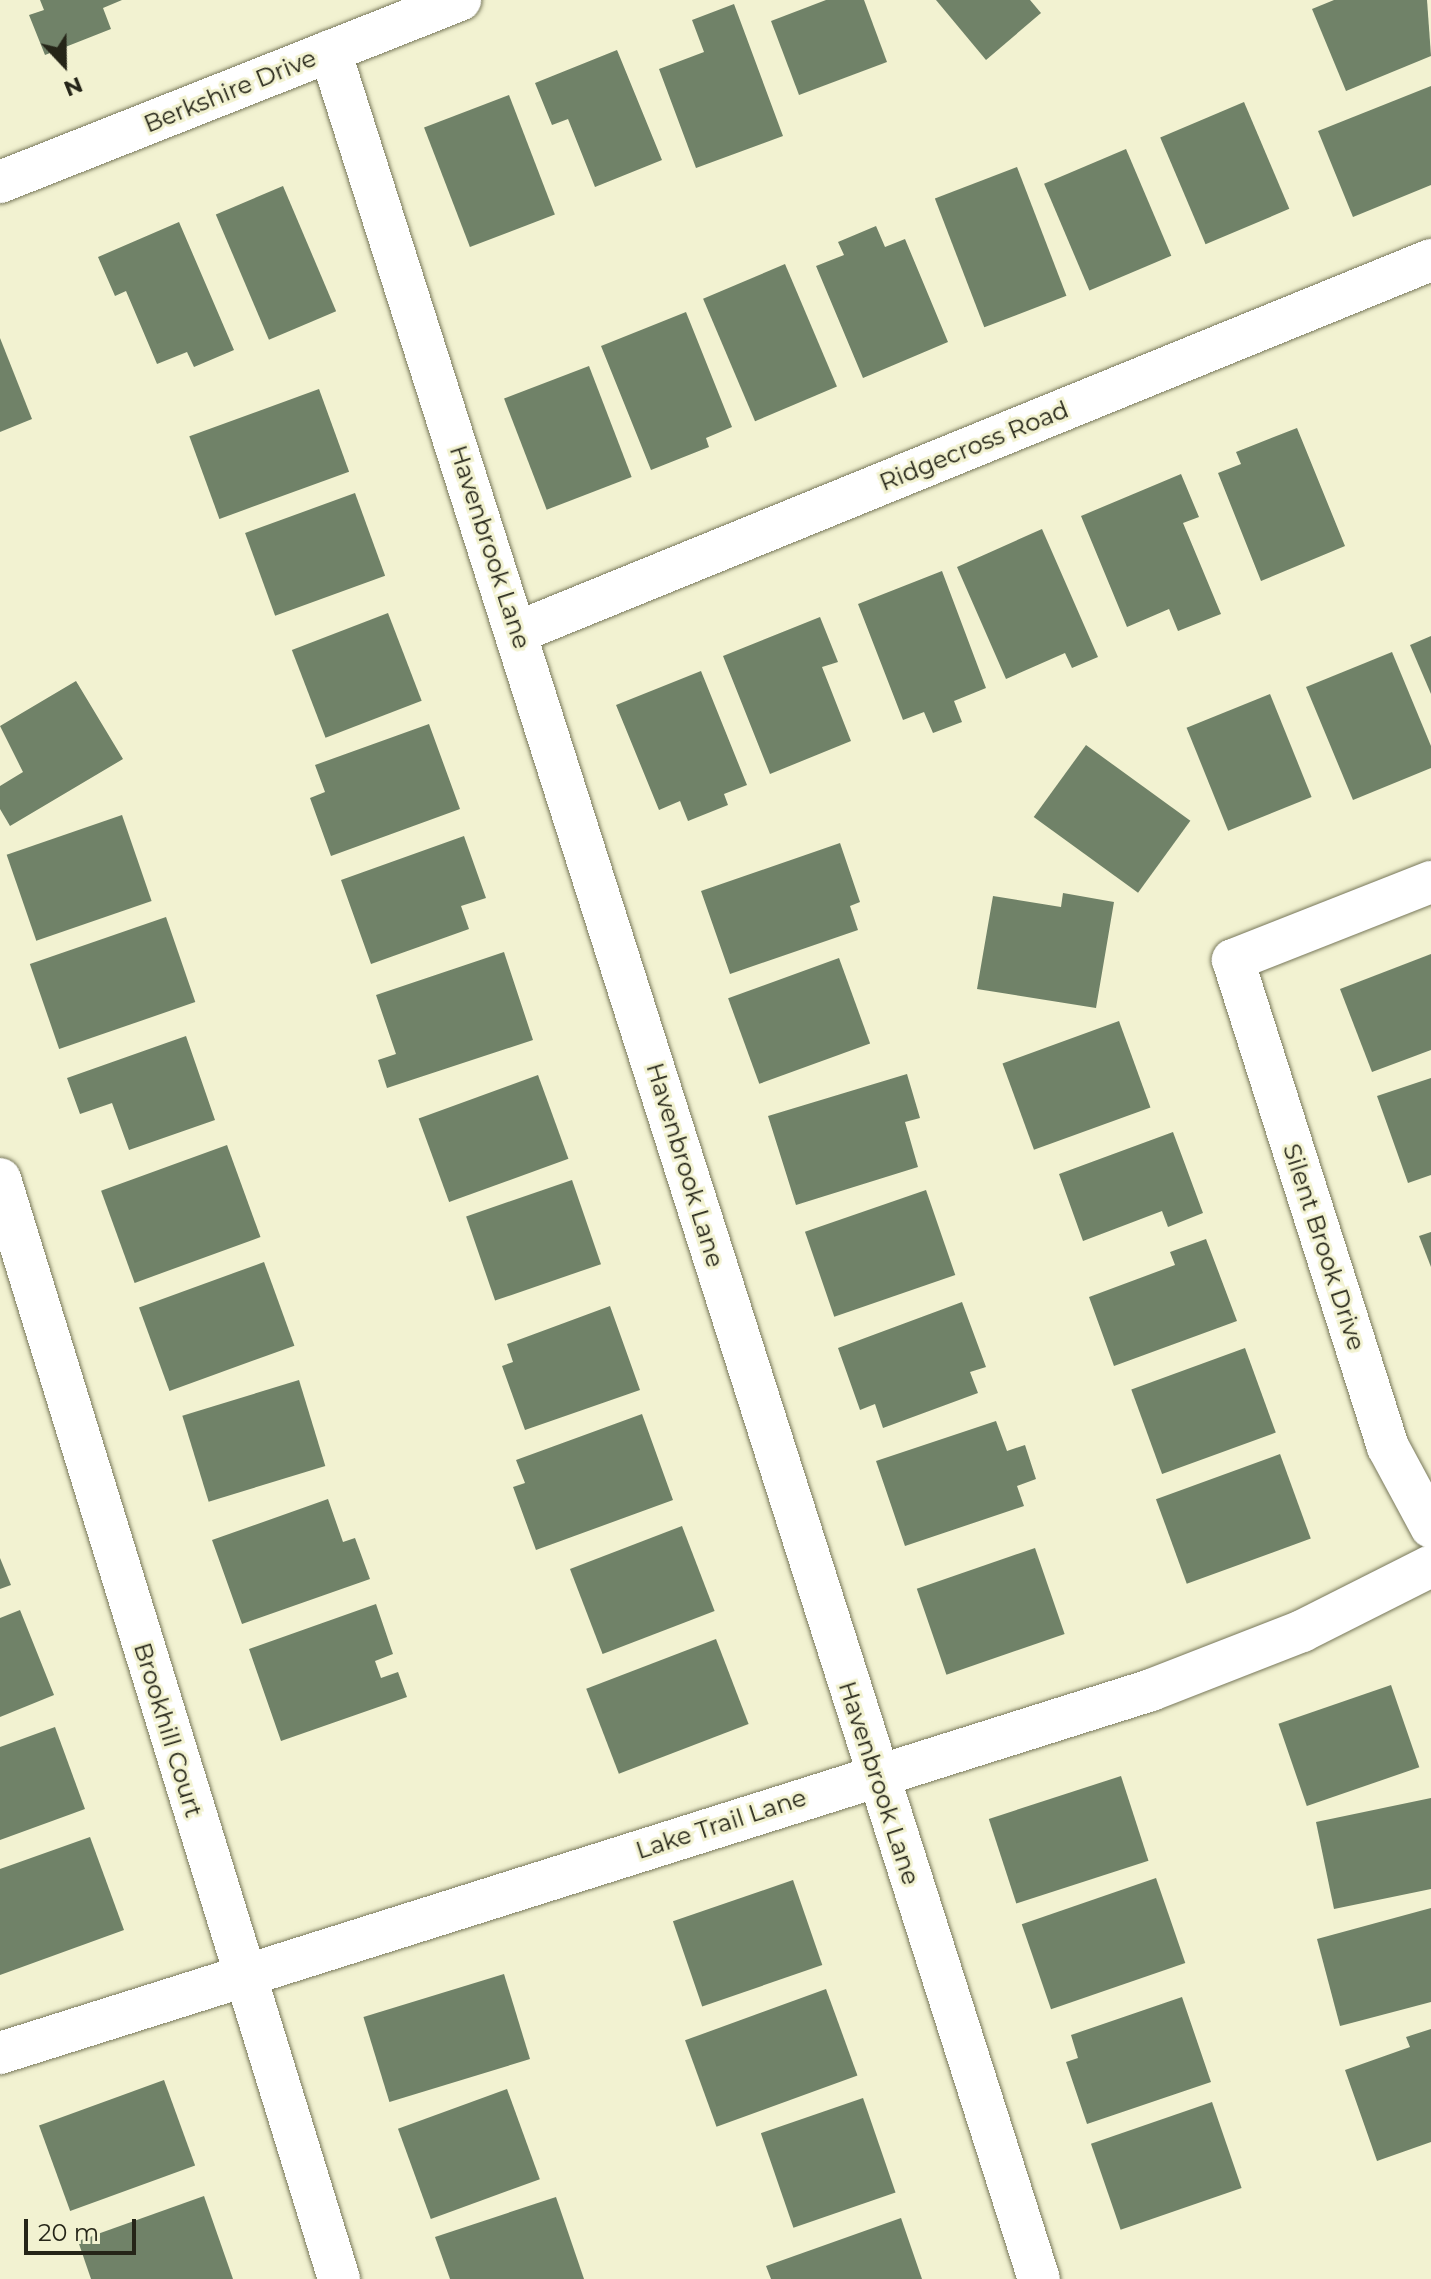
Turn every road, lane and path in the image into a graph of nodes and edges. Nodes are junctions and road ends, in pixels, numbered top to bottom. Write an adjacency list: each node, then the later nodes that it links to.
1 (460, 0): 2 (street, Berkshire Drive)
2 (330, 51): 3 (street, Berkshire Drive); 5 (street, Havenbrook Lane)
3 (0, 182)
4 (1431, 260): 5 (street, Ridgecross Road)
5 (518, 632): 10 (street, Havenbrook Lane)
6 (1431, 882): 8 (street, Silent Brook Drive)
7 (0, 1179): 11 (street, Brookhill Court)
8 (1431, 1527)
9 (1431, 1566): 10 (street, Lake Trail Lane)
10 (876, 1775): 11 (street, Lake Trail Lane); 14 (street, Havenbrook Lane)
11 (243, 1976): 12 (street, Lake Trail Lane); 13 (street, Brookhill Court)
12 (0, 2053)
13 (339, 2279)
14 (1039, 2279)

